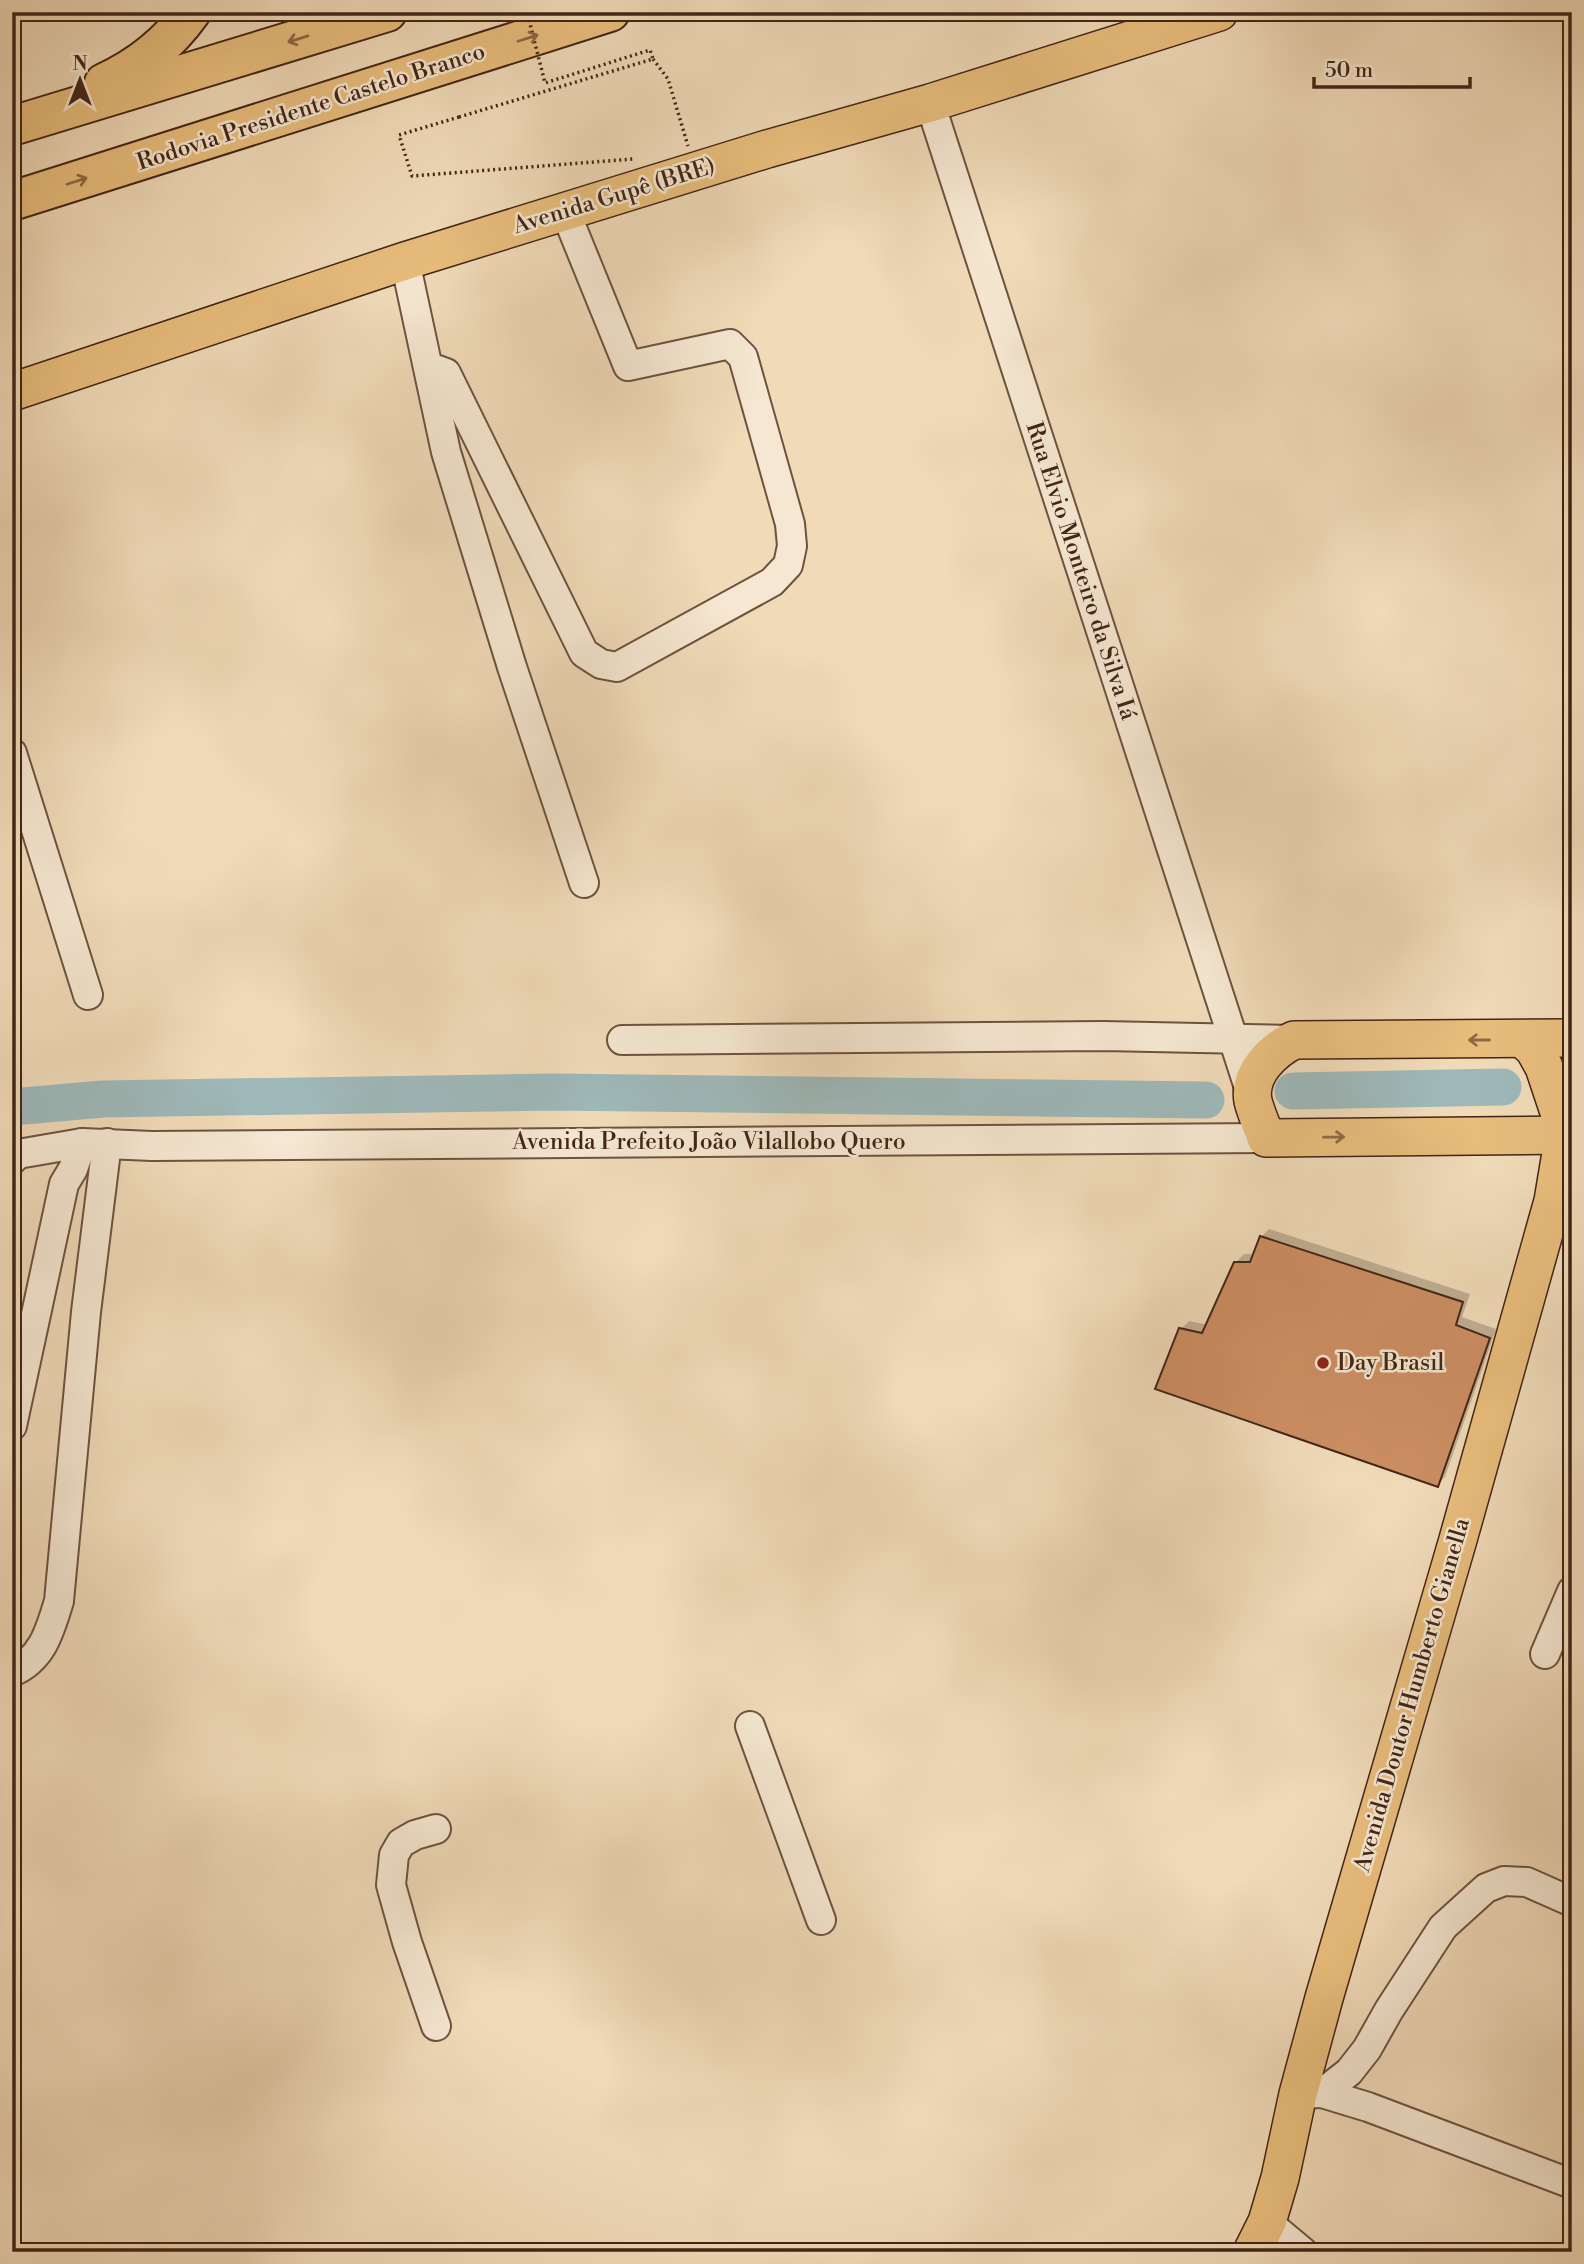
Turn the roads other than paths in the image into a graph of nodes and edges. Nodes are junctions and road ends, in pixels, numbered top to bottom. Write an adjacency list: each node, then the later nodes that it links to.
1 (191, 12): 6 (highway)
2 (387, 12): 6 (highway, one-way to 6)
3 (610, 12): 7 (highway, Rodovia Presidente Castelo Branco, one-way to 3)
4 (1219, 12): 5 (main road, Avenida Gupê (BRE))
5 (930, 103): 8 (main road, Avenida Gupê (BRE)); 16 (street, Rua Elvio Monteiro da Silva Iá)
6 (12, 125)
7 (12, 201)
8 (565, 211): 9 (main road, Avenida Gupê (BRE)); 10 (street)
9 (405, 261): 10 (street); 11 (main road, Avenida Gupê (BRE))
10 (430, 371): 13 (street)
11 (12, 392)
12 (12, 753): 14 (street)
13 (584, 883)
14 (88, 995)
15 (1572, 1038): 18 (main road)
16 (1232, 1039): 17 (street); 19 (street); 20 (street)
17 (622, 1040)
18 (1524, 1040): 19 (main road, one-way to 19); 21 (main road)
19 (1294, 1041): 20 (main road)
20 (1253, 1100): 22 (main road)
21 (1568, 1135): 22 (main road, Avenida Prefeito João Vilallobo Quero, one-way to 21); 34 (main road, Avenida Doutor Humberto Gianella)
22 (1266, 1138): 23 (street, Avenida Prefeito João Vilallobo Quero)
23 (94, 1143): 24 (street, Avenida Prefeito João Vilallobo Quero); 25 (street); 28 (street)
24 (12, 1160)
25 (12, 1426)
26 (1572, 1591): 27 (street)
27 (1545, 1654)
28 (12, 1672)
29 (750, 1726): 32 (street)
30 (436, 1829): 33 (street)
31 (1572, 1902): 34 (street)
32 (821, 1920)
33 (436, 2026)
34 (1310, 2093): 35 (street); 36 (main road, Avenida Doutor Humberto Gianella)
35 (1572, 2184)
36 (1260, 2237): 37 (street)
37 (1303, 2252)

